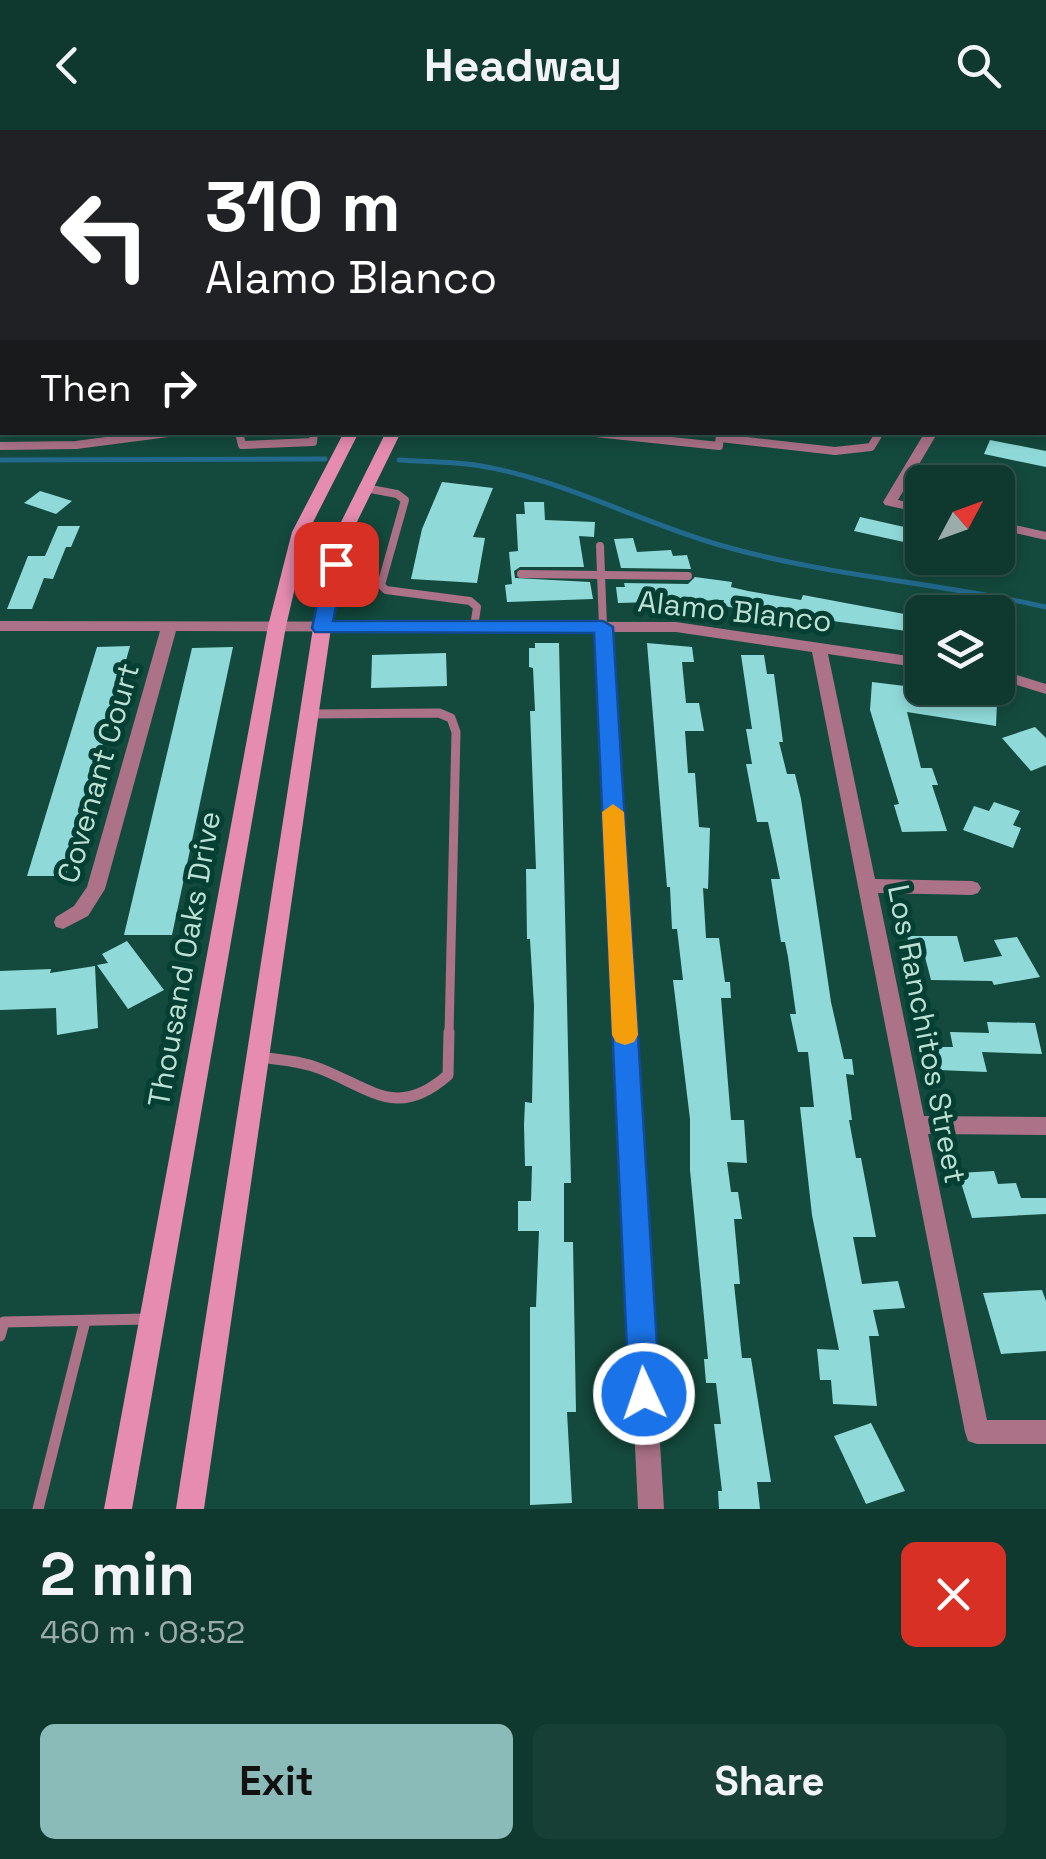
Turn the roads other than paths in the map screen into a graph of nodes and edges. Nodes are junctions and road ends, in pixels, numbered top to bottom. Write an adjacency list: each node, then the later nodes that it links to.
1 (153, 435): 10 (lane)
2 (240, 435): 3 (lane)
3 (314, 435)
4 (350, 435): 22 (main road, Thousand Oaks Drive)
5 (392, 435): 13 (main road)
6 (614, 435): 7 (lane)
7 (720, 435): 8 (lane)
8 (878, 435)
9 (930, 435): 11 (street)
10 (0, 446)
11 (912, 465)
12 (905, 477): 14 (street)
13 (365, 488): 24 (lane); 26 (main road)
14 (905, 505)
15 (1015, 529): 16 (street)
16 (1046, 536)
17 (600, 546): 19 (lane)
18 (521, 574): 19 (lane)
19 (602, 576): 20 (lane); 25 (lane)
20 (688, 576)
21 (0, 626): 23 (street, Alamo Blanco)
22 (277, 626): 23 (street, Alamo Blanco); 26 (street, Alamo Blanco); 38 (main road, Thousand Oaks Drive)
23 (169, 627): 34 (street, Covenant Court)
24 (474, 627): 25 (street, Alamo Blanco); 26 (street, Alamo Blanco)
25 (603, 627): 27 (street, Alamo Blanco); 45 (street)
26 (322, 628): 31 (main road)
27 (820, 647): 28 (street, Alamo Blanco); 32 (street, Los Ranchitos Street)
28 (905, 660)
29 (1015, 679): 30 (street)
30 (1046, 689)
31 (309, 714): 35 (main road); 35 (lane)
32 (868, 886): 33 (street); 36 (street, Los Ranchitos Street)
33 (972, 888)
34 (62, 922)
35 (258, 1057): 44 (main road)
36 (914, 1125): 37 (street); 41 (street, Los Ranchitos Street)
37 (1046, 1126)
38 (153, 1319): 39 (lane); 43 (main road, Thousand Oaks Drive)
39 (85, 1321): 40 (lane); 42 (lane)
40 (0, 1336)
41 (1046, 1432)
42 (38, 1509)
43 (118, 1509)
44 (190, 1509)
45 (650, 1509)

